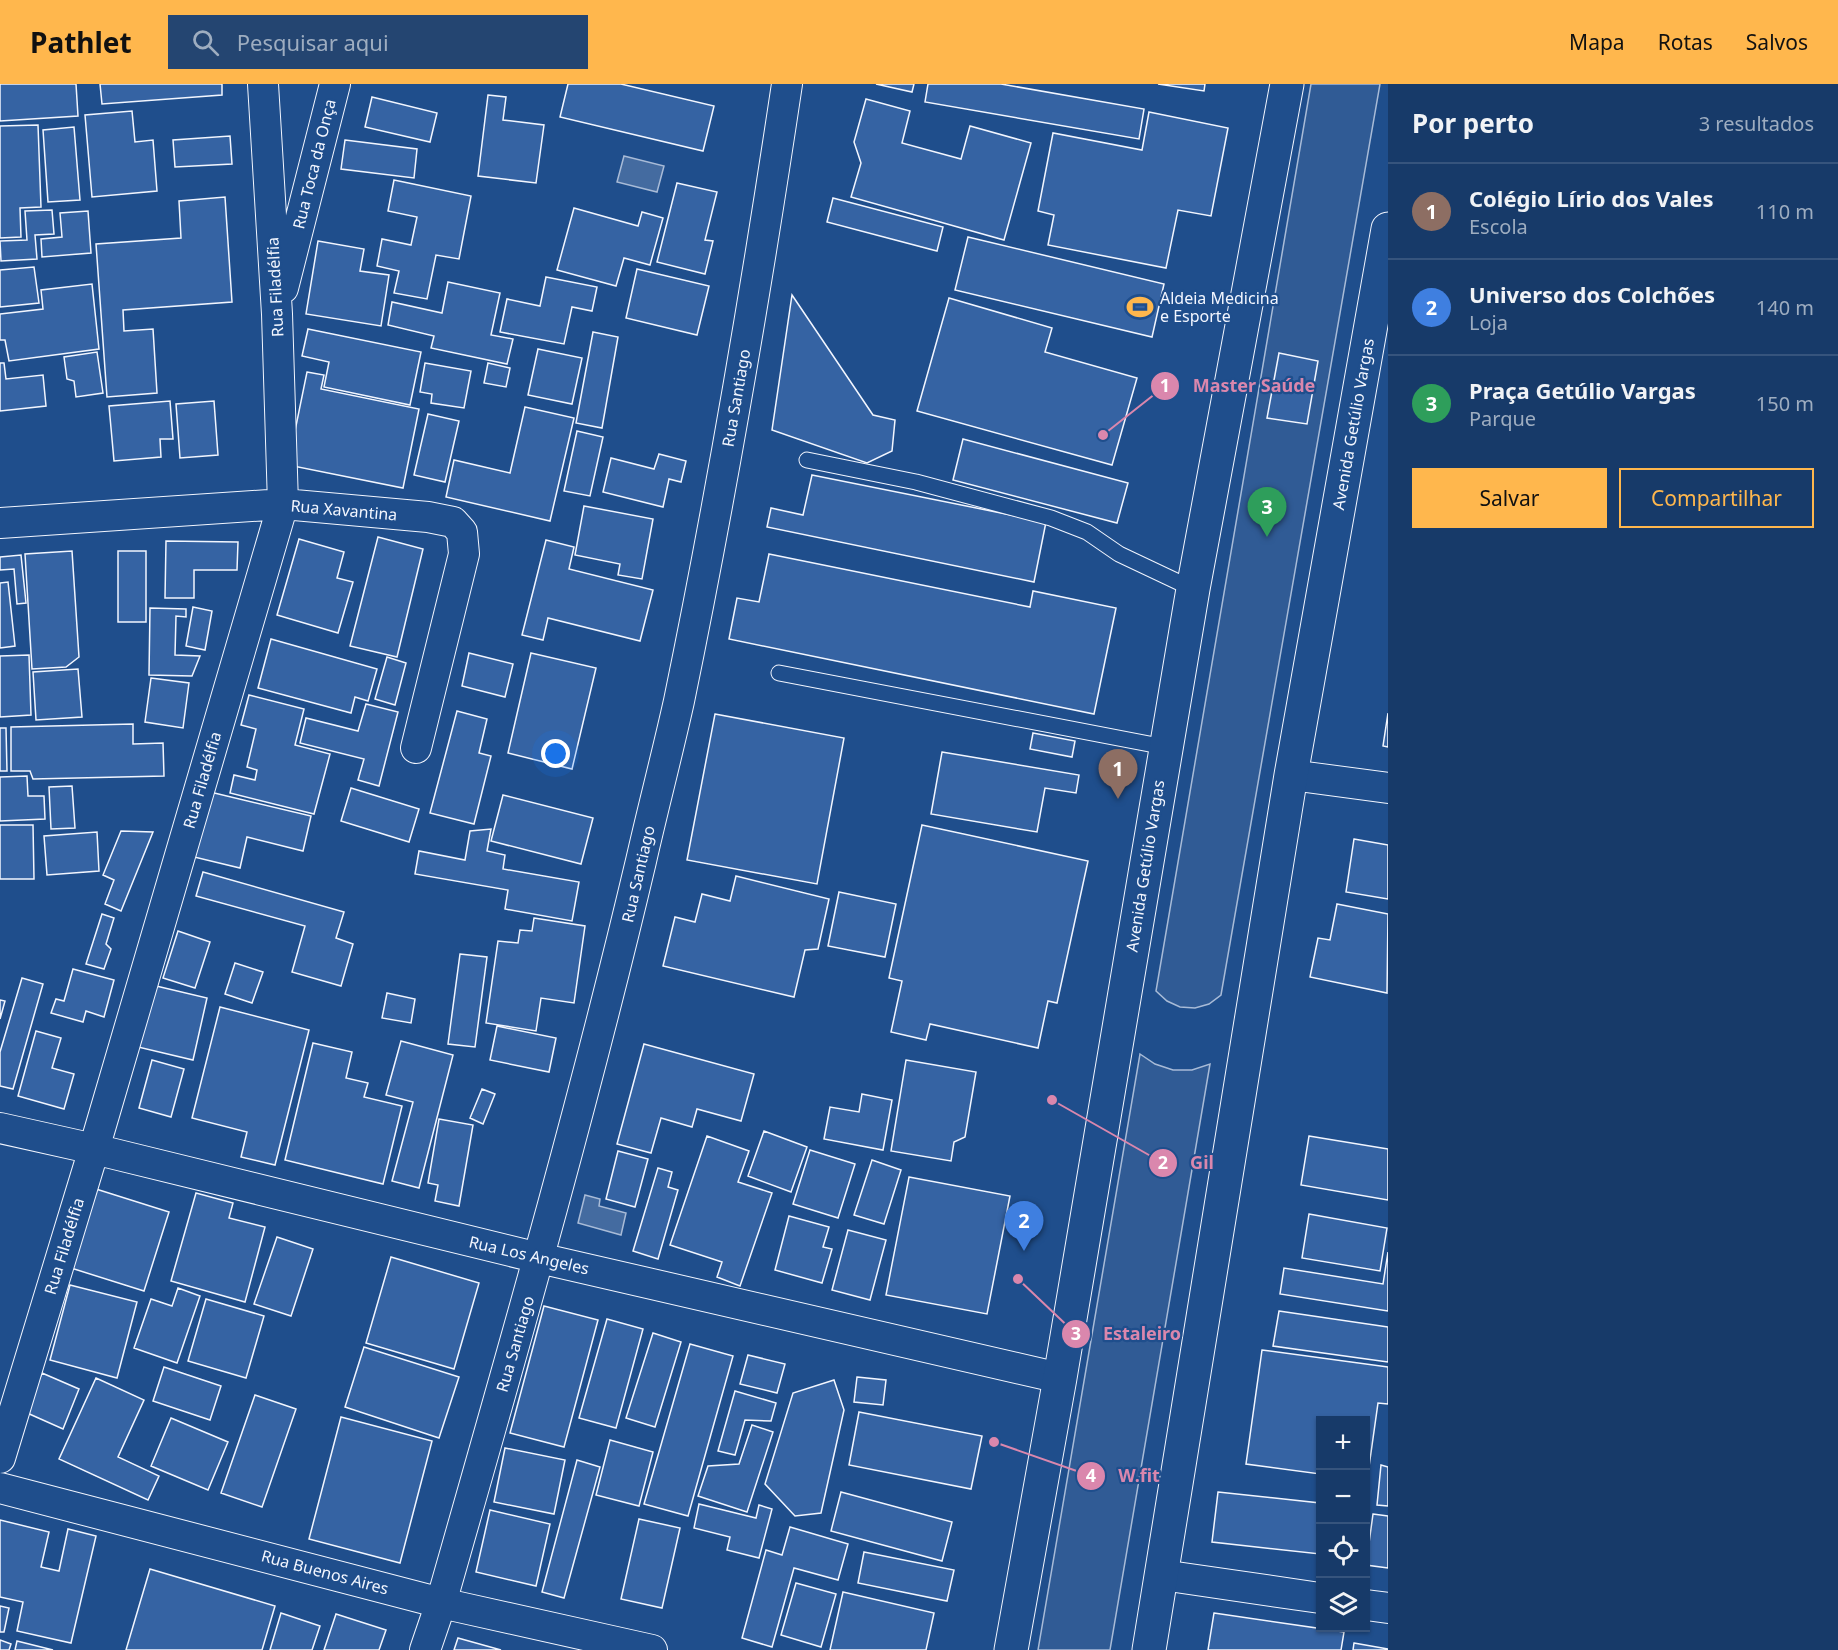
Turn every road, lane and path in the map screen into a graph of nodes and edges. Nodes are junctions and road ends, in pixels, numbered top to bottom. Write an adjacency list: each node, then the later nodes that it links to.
1 (263, 84): 7 (street, Rua Filadélfia)
2 (335, 84): 7 (street, Rua Toca da Onça)
3 (787, 84): 19 (street, Rua Santiago)
4 (1287, 84): 11 (main road, Avenida Getúlio Vargas)
5 (1388, 229): 6 (main road, Avenida Getúlio Vargas)
6 (1382, 295): 15 (main road, Avenida Getúlio Vargas)
7 (277, 314): 9 (street, Rua Filadélfia)
8 (807, 460): 11 (lane)
9 (283, 504): 10 (street, Rua Xavantina); 14 (street, Rua Xavantina); 18 (street, Rua Filadélfia)
10 (0, 524)
11 (1192, 589): 13 (main road, Avenida Getúlio Vargas)
12 (779, 673): 13 (lane)
13 (1165, 747): 20 (main road, Avenida Getúlio Vargas)
14 (416, 748)
15 (1291, 775): 16 (street); 23 (main road, Avenida Getúlio Vargas)
16 (1388, 788)
17 (0, 1128): 18 (street, Rua Los Angeles)
18 (94, 1149): 19 (street, Rua Los Angeles); 21 (street, Rua Filadélfia)
19 (540, 1258): 20 (street, Rua Los Angeles); 25 (street, Rua Santiago)
20 (1059, 1378): 30 (main road, Avenida Getúlio Vargas)
21 (0, 1458)
22 (0, 1488): 25 (street, Rua Buenos Aires)
23 (1162, 1575): 24 (street); 31 (main road, Avenida Getúlio Vargas)
24 (1316, 1597)
25 (441, 1603): 28 (street, Rua Santiago); 29 (street, Rua Buenos Aires)
26 (1370, 1606): 27 (street)
27 (1388, 1608)
28 (425, 1650)
29 (651, 1650)
30 (1011, 1650)
31 (1149, 1650)

